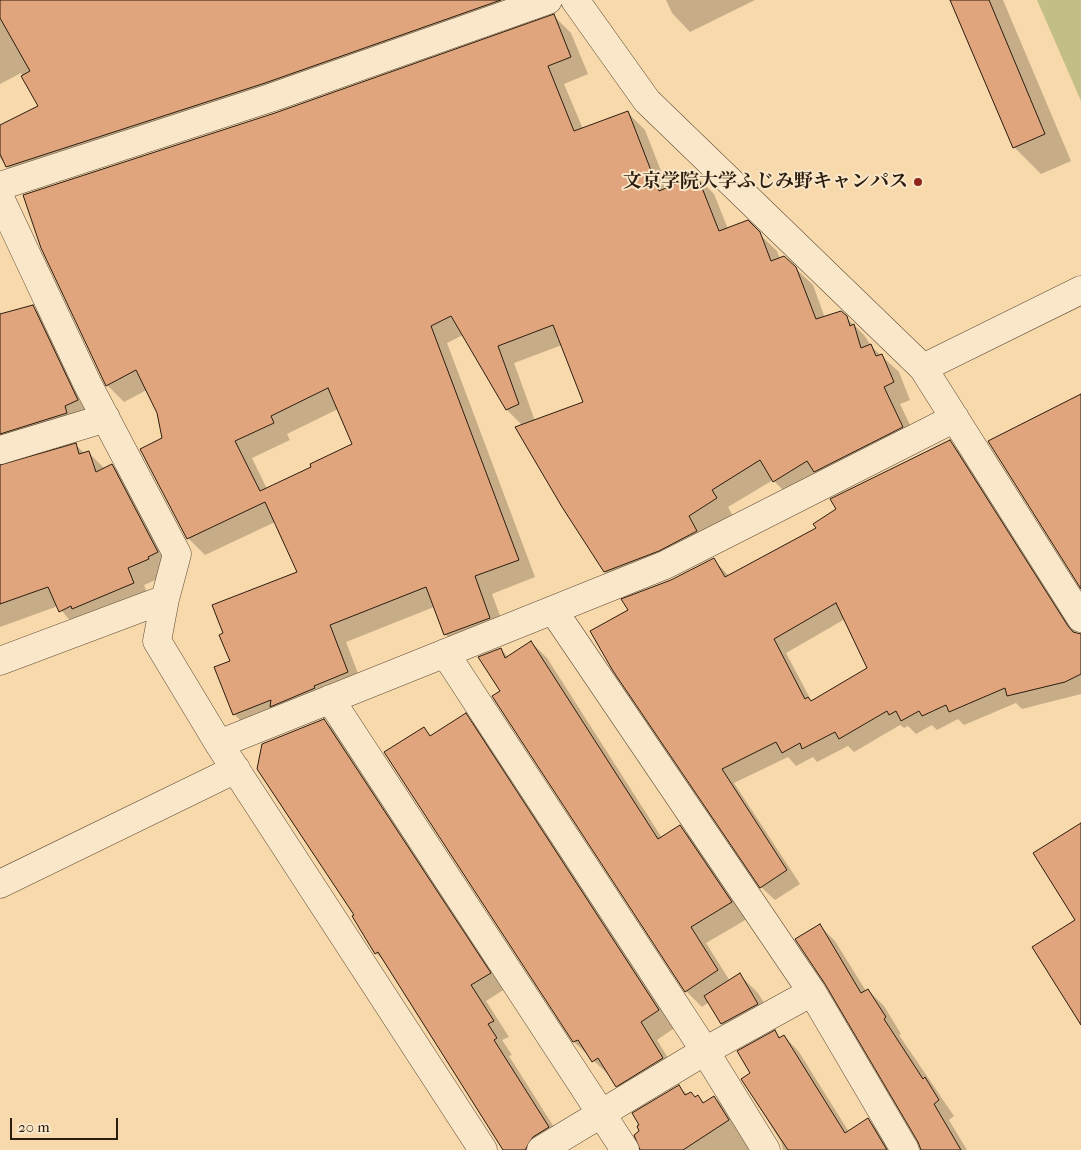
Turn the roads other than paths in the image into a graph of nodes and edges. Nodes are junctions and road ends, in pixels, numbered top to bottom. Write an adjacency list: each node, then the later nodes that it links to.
1 (548, 0): 3 (street)
2 (575, 0): 6 (street)
3 (0, 186)
4 (0, 198): 7 (street)
5 (1081, 290): 6 (street)
6 (923, 368): 8 (street)
7 (106, 418): 9 (street); 10 (street)
8 (955, 418): 11 (street); 12 (street)
9 (0, 450)
10 (164, 599): 14 (street); 16 (street)
11 (553, 610): 13 (street); 19 (street)
12 (1081, 618)
13 (445, 653): 15 (street); 20 (street)
14 (0, 661)
15 (330, 699): 16 (street); 21 (street)
16 (219, 744): 17 (street)
17 (236, 769): 18 (street); 22 (street)
18 (0, 884)
19 (812, 992): 20 (street); 26 (street)
20 (705, 1051): 21 (street); 25 (street)
21 (602, 1113): 23 (street); 24 (street)
22 (483, 1150)
23 (541, 1150)
24 (625, 1150)
25 (766, 1150)
26 (905, 1150)

